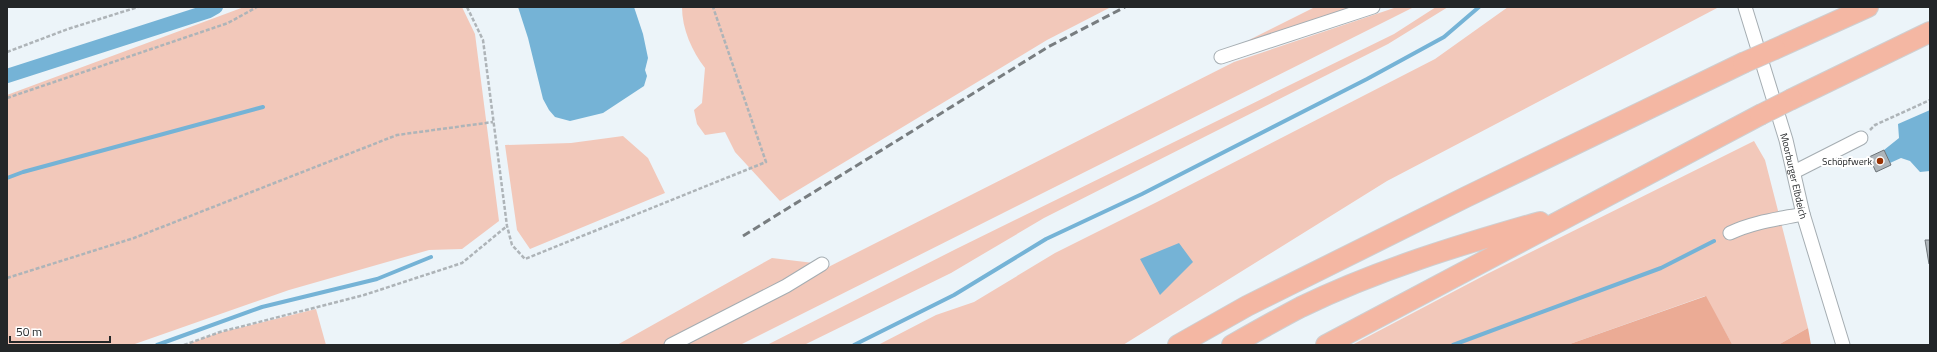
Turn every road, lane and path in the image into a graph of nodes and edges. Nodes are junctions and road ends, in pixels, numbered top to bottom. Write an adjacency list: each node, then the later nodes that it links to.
1 (138, 7): 9 (path)
2 (257, 7): 11 (path)
3 (467, 7): 13 (path)
4 (713, 7): 18 (path)
5 (1373, 7): 10 (street)
6 (1745, 7): 15 (street, Moorburger Elbdeich)
7 (1868, 7): 24 (highway, bridge)
8 (1930, 32): 16 (highway, bridge)
9 (7, 52)
10 (1221, 57)
11 (7, 98)
12 (1930, 100): 14 (path)
13 (493, 122): 18 (path); 21 (path)
14 (1861, 138): 15 (street)
15 (1794, 172): 17 (street, Moorburger Elbdeich)
16 (1579, 211): 25 (highway); 26 (highway)
17 (1803, 214): 19 (street); 27 (street, Moorburger Elbdeich)
18 (507, 226): 22 (path)
19 (1730, 233)
20 (822, 264): 23 (street)
21 (7, 278)
22 (184, 345)
23 (671, 345)
24 (1178, 345)
25 (1232, 345)
26 (1326, 345)
27 (1843, 345)

